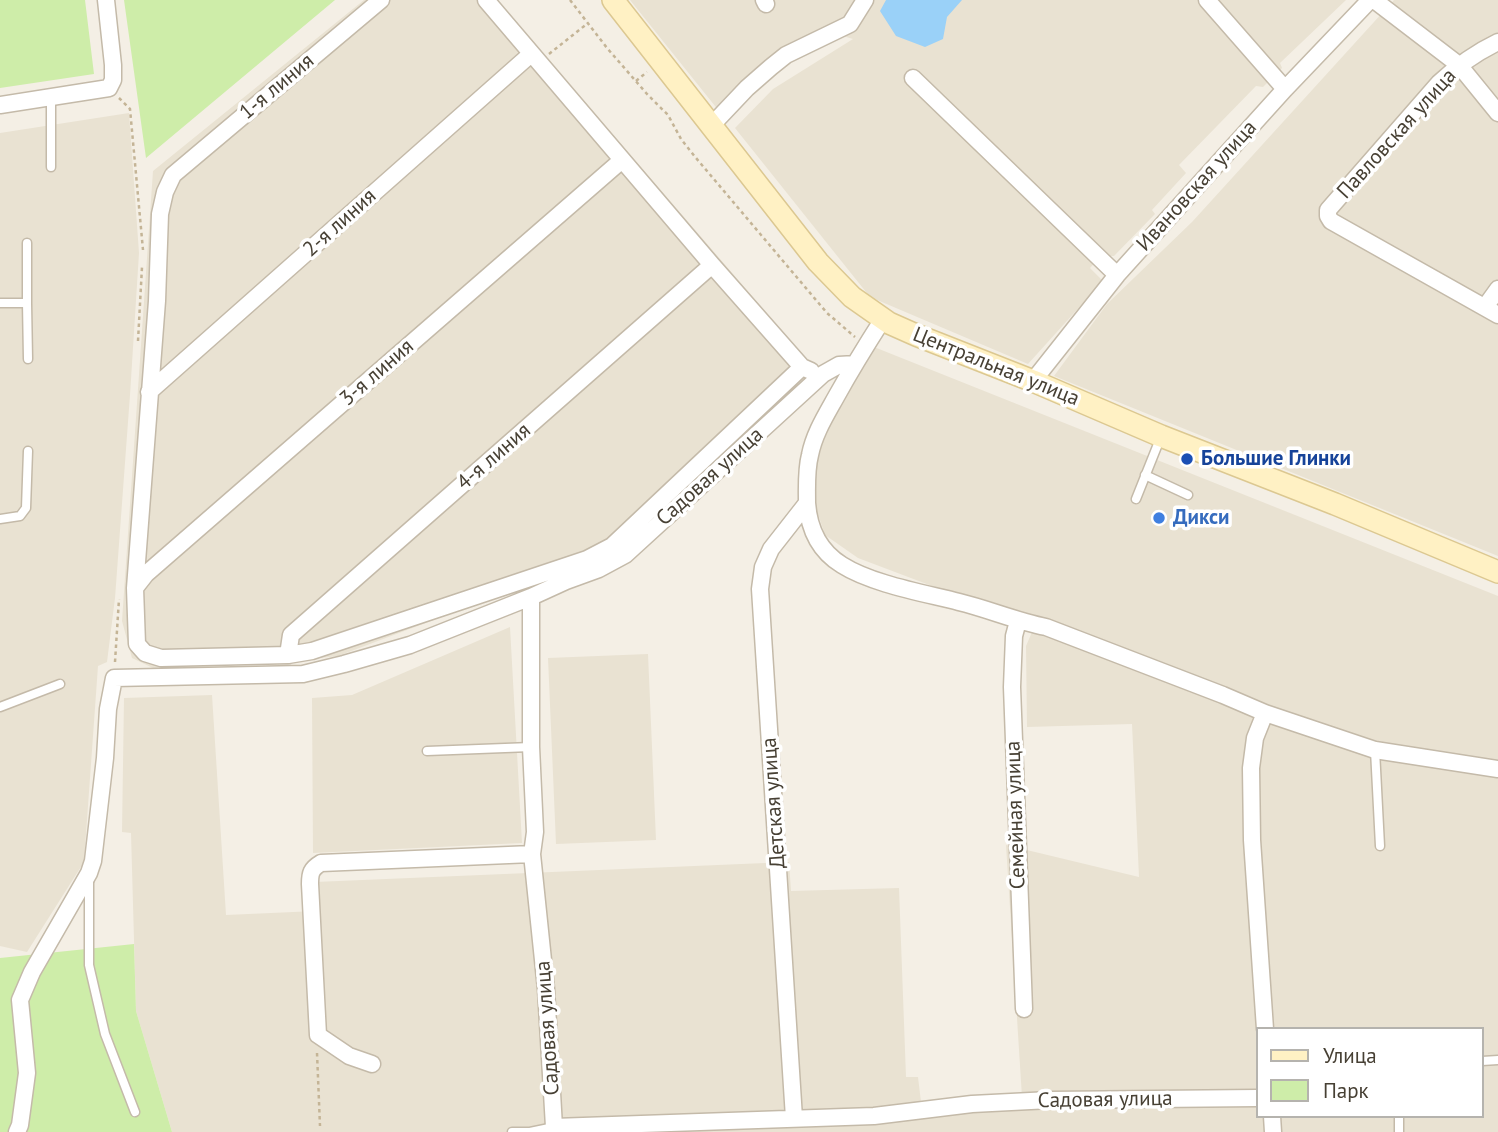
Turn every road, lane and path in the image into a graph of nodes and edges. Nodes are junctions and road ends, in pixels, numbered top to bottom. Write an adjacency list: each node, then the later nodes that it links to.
1 (106, 0): 14 (street)
2 (381, 0): 39 (street, 1-я линия)
3 (486, 0): 11 (street)
4 (570, 0): 9 (path)
5 (612, 0): 19 (main road, Центральная улица)
6 (865, 0): 19 (street)
7 (1207, 0): 15 (street)
8 (1372, 0): 12 (street); 15 (street, Ивановская улица)
9 (588, 23): 11 (path); 33 (path)
10 (1498, 42): 12 (street, Павловская улица)
11 (535, 58): 20 (street); 39 (street, 2-я линия)
12 (1459, 65): 18 (street); 30 (street, Павловская улица)
13 (913, 78): 26 (street)
14 (108, 88): 16 (street); 23 (path)
15 (1285, 89): 26 (street, Ивановская улица)
16 (51, 97): 17 (street); 21 (lane)
17 (0, 105)
18 (1498, 113)
19 (711, 126): 31 (main road, Центральная улица)
20 (622, 160): 24 (street); 48 (street, 3-я линия)
21 (51, 167)
22 (27, 243): 29 (lane)
23 (143, 253)
24 (712, 265): 36 (street); 52 (street, 4-я линия)
25 (142, 266): 32 (path)
26 (1117, 275): 38 (street, Ивановская улица)
27 (1498, 289): 30 (street)
28 (0, 303): 29 (lane)
29 (27, 303): 34 (lane)
30 (1492, 311)
31 (883, 319): 33 (street); 38 (main road, Центральная улица)
32 (138, 343)
33 (867, 343): 35 (street)
34 (28, 359)
35 (855, 364): 37 (street); 45 (street)
36 (802, 367): 37 (street); 52 (street)
37 (823, 374): 50 (street, Садовая улица)
38 (1033, 381): 40 (main road, Центральная улица)
39 (149, 392): 48 (street)
40 (1161, 436): 42 (lane); 47 (main road, Центральная улица)
41 (28, 451): 46 (lane)
42 (1145, 475): 43 (lane); 44 (lane)
43 (1188, 495)
44 (1136, 499)
45 (807, 503): 51 (street); 70 (street, Детская улица)
46 (0, 519)
47 (1498, 572)
48 (135, 588): 52 (street)
49 (120, 597): 53 (path)
50 (531, 597): 53 (street); 57 (street, Садовая улица)
51 (1018, 621): 56 (street); 64 (street, Семейная улица)
52 (288, 655)
53 (114, 678): 63 (street)
54 (60, 684): 55 (lane)
55 (0, 707)
56 (1265, 713): 58 (street); 65 (street)
57 (531, 747): 59 (lane); 62 (street, Садовая улица)
58 (1375, 750): 60 (street); 61 (lane)
59 (427, 751)
60 (1498, 769)
61 (1380, 846)
62 (533, 854): 66 (street); 72 (street, Садовая улица)
63 (89, 873): 69 (lane); 73 (street)
64 (1024, 1009)
65 (1265, 1027)
66 (318, 1035): 67 (street); 71 (path)
67 (372, 1064)
68 (1256, 1098): 70 (street, Садовая улица)
69 (135, 1112)
70 (794, 1118): 72 (street, Садовая улица)
71 (320, 1126)
72 (554, 1127): 74 (lane)
73 (17, 1132)
74 (512, 1132)

